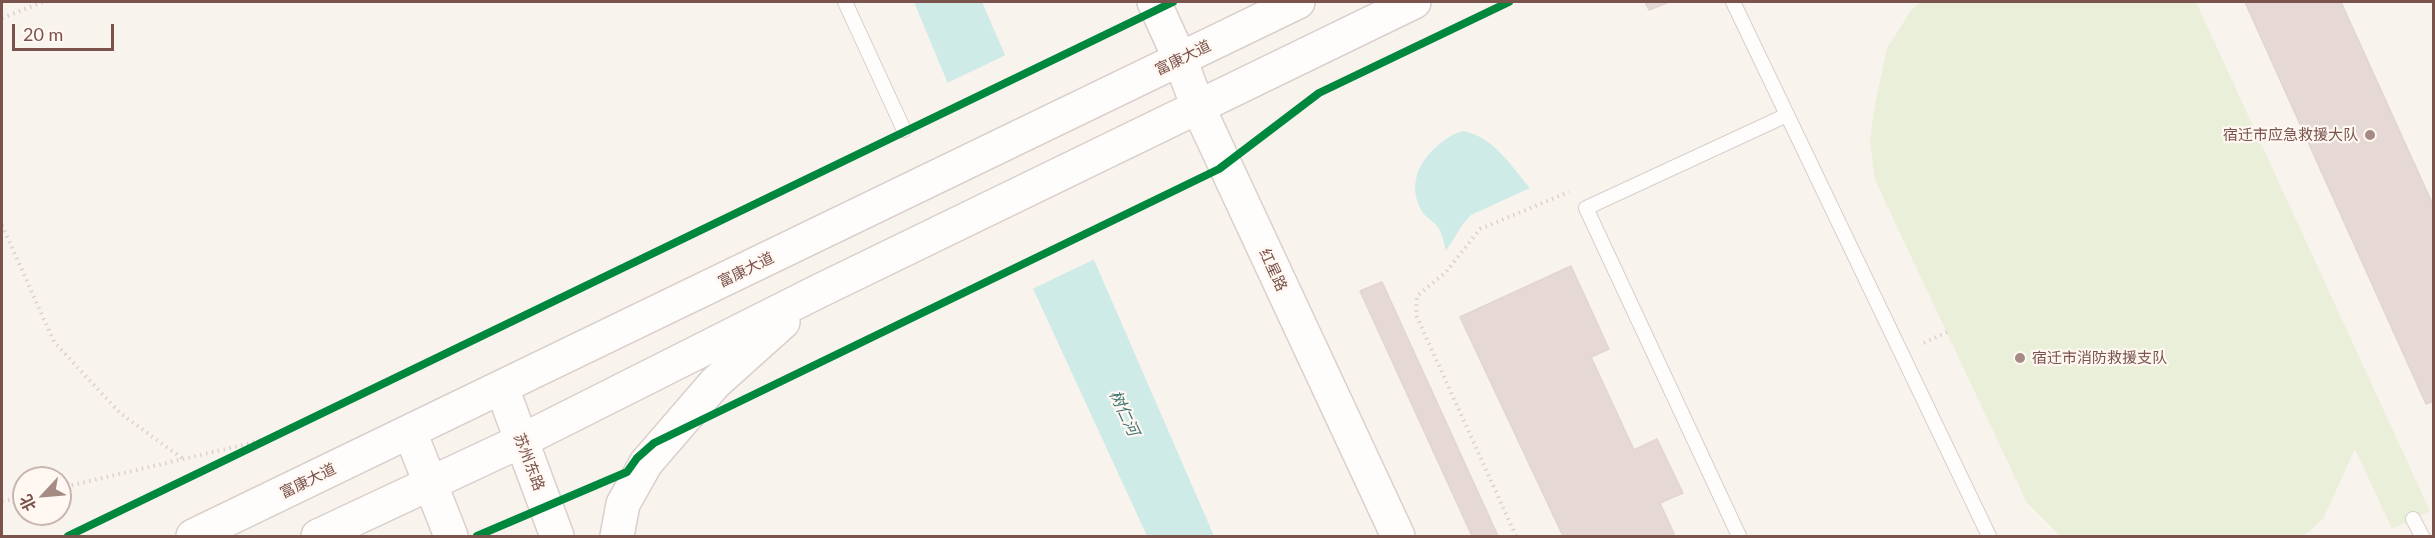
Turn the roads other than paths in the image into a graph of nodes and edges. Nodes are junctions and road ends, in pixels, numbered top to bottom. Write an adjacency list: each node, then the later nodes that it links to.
1 (845, 2): 9 (lane)
2 (1154, 2): 6 (street, 红星路)
3 (1298, 2): 6 (street, 富康大道)
4 (1414, 2): 7 (street)
5 (1733, 2): 8 (lane)
6 (1180, 59): 7 (street, 红星路); 11 (street, 富康大道)
7 (1197, 107): 10 (street); 21 (street, 红星路)
8 (1787, 115): 22 (lane); 23 (lane)
9 (904, 130)
10 (817, 292): 13 (street); 20 (street)
11 (502, 388): 12 (street, 富康大道); 13 (street, 苏州东路)
12 (410, 432): 14 (street); 16 (street, 富康大道)
13 (521, 441): 14 (street); 19 (street, 苏州东路)
14 (429, 485): 17 (street); 18 (street)
15 (2413, 519): 24 (lane)
16 (193, 537)
17 (318, 537)
18 (451, 537)
19 (557, 537)
20 (617, 537)
21 (1398, 537)
22 (1739, 537)
23 (1989, 537)
24 (2422, 537)

